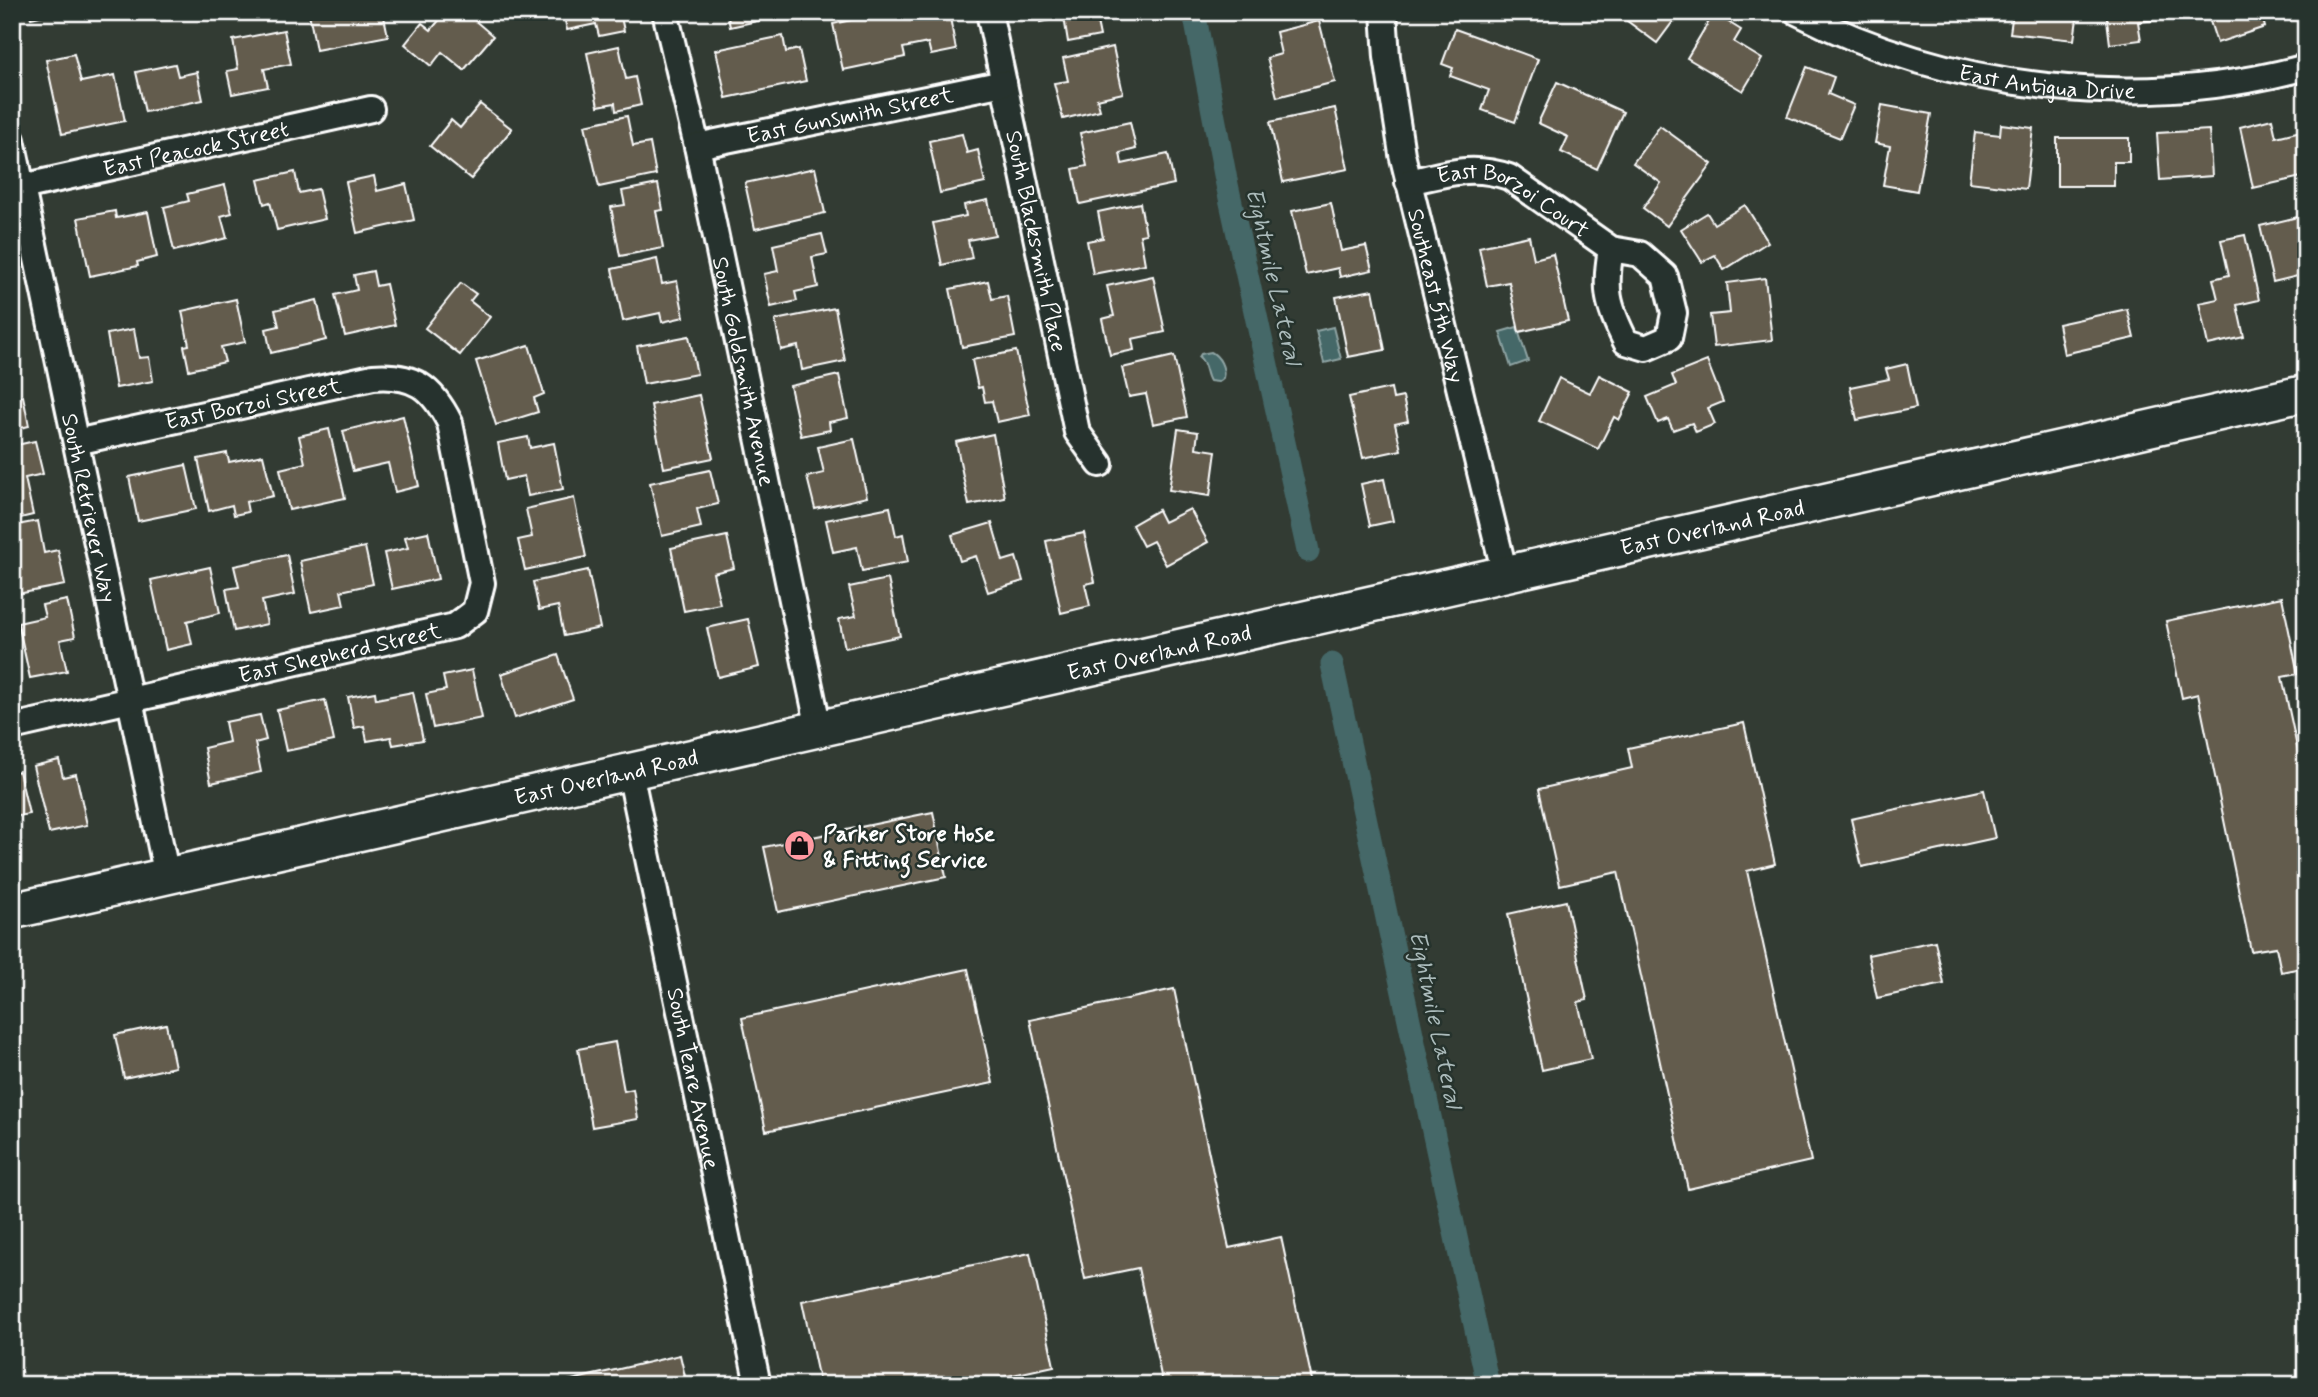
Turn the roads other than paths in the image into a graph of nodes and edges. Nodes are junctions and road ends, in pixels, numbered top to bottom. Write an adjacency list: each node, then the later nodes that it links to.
1 (665, 12): 9 (street, South Goldsmith Avenue)
2 (989, 12): 6 (street, South Blacksmith Place)
3 (1384, 12): 10 (street, Southeast 5th Way)
4 (1797, 12): 5 (street, East Antigua Drive)
5 (2306, 67)
6 (1004, 83): 9 (street, East Gunsmith Street); 16 (street, South Blacksmith Place)
7 (371, 109): 11 (street, East Peacock Street)
8 (12, 140): 11 (street, South Retriever Way)
9 (697, 146): 20 (street, South Goldsmith Avenue)
10 (1408, 182): 12 (street, East Borzoi Court); 17 (street, Southeast 5th Way)
11 (22, 187): 15 (street, South Retriever Way)
12 (1611, 249)
13 (427, 390): 15 (street, East Borzoi Street); 18 (street, East Shepherd Street)
14 (2306, 393): 17 (main road, East Overland Road)
15 (76, 442): 18 (street, South Retriever Way)
16 (1100, 464)
17 (1505, 574): 20 (main road, East Overland Road)
18 (130, 700): 19 (street, East Shepherd Street); 22 (street, South Retriever Way)
19 (12, 727)
20 (820, 729): 21 (main road, East Overland Road)
21 (630, 772): 22 (main road, East Overland Road); 24 (street, South Teare Avenue)
22 (167, 876): 23 (main road, East Overland Road)
23 (12, 911)
24 (758, 1385)

